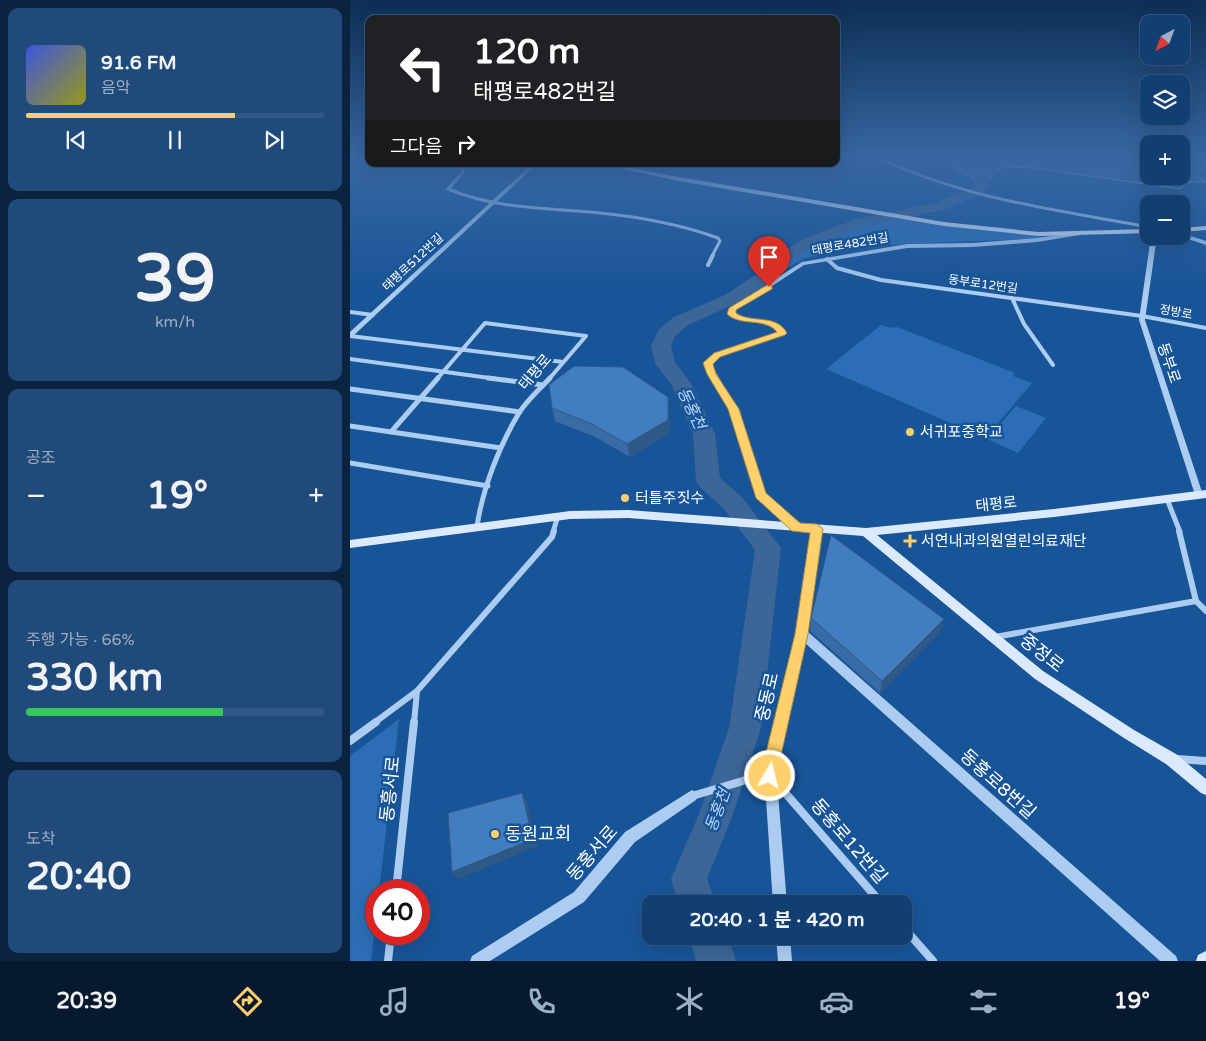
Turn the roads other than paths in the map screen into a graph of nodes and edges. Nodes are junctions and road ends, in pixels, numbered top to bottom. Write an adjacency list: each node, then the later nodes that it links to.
1 (493, 203): 13 (street); 16 (street, 태평로512번길)
2 (821, 203): 8 (main road)
3 (1015, 203): 4 (street)
4 (1140, 225)
5 (1206, 228): 6 (main road)
6 (1190, 229)
7 (1140, 231): 8 (main road)
8 (1078, 234): 12 (street, 태평로482번길)
9 (1190, 238): 10 (street)
10 (1206, 243)
11 (1153, 245): 17 (street, 동부로)
12 (827, 258): 14 (street, 동부로12번길); 38 (street, 태평로482번길)
13 (708, 266)
14 (1012, 298): 17 (street, 동부로12번길); 23 (street)
15 (350, 312): 16 (street)
16 (373, 315): 19 (street, 태평로512번길)
17 (1142, 316): 18 (street, 정방로); 34 (street, 동부로)
18 (1206, 328)
19 (350, 336): 20 (street)
20 (462, 350): 22 (street); 22 (street, 태평로); 24 (street)
21 (350, 359): 24 (street)
22 (563, 362): 25 (street, 태평로)
23 (1053, 365)
24 (444, 372): 25 (street); 27 (street)
25 (544, 385): 28 (street, 태평로)
26 (350, 389): 27 (street)
27 (420, 399): 28 (street); 30 (street)
28 (520, 412): 31 (street, 태평로)
29 (350, 426): 30 (street)
30 (391, 432): 31 (street)
31 (501, 448): 33 (street, 태평로)
32 (350, 464): 33 (street)
33 (488, 486): 37 (street, 태평로)
34 (1202, 494): 35 (main road, 태평로)
35 (1166, 499): 40 (main road, 태평로); 42 (street)
36 (558, 516): 37 (main road); 38 (main road, 태평로); 46 (street)
37 (477, 526): 41 (main road)
38 (793, 527): 39 (main road, 태평로)
39 (817, 529): 40 (main road, 태평로); 44 (street, 중동로)
40 (866, 532): 45 (main road, 중정로)
41 (350, 544)
42 (1196, 601): 43 (street); 45 (street)
43 (1206, 611)
44 (802, 634): 50 (street, 중동로); 63 (street, 동홍로8번길)
45 (994, 637): 48 (main road, 중정로)
46 (417, 691): 47 (street); 53 (street, 동흥서로)
47 (350, 741)
48 (1171, 759): 49 (street); 51 (main road, 중정로)
49 (1206, 761)
50 (770, 774): 52 (street, 동홍서로); 54 (street, 중동로); 55 (street, 동홍로12번길)
51 (1206, 788)
52 (692, 796): 60 (street, 동홍서로)
53 (397, 880)
54 (779, 895)
55 (874, 895)
56 (912, 937): 62 (street)
57 (390, 945): 59 (street)
58 (784, 945): 61 (street)
59 (388, 961)
60 (477, 961)
61 (785, 961)
62 (932, 961)
63 (1171, 961)

